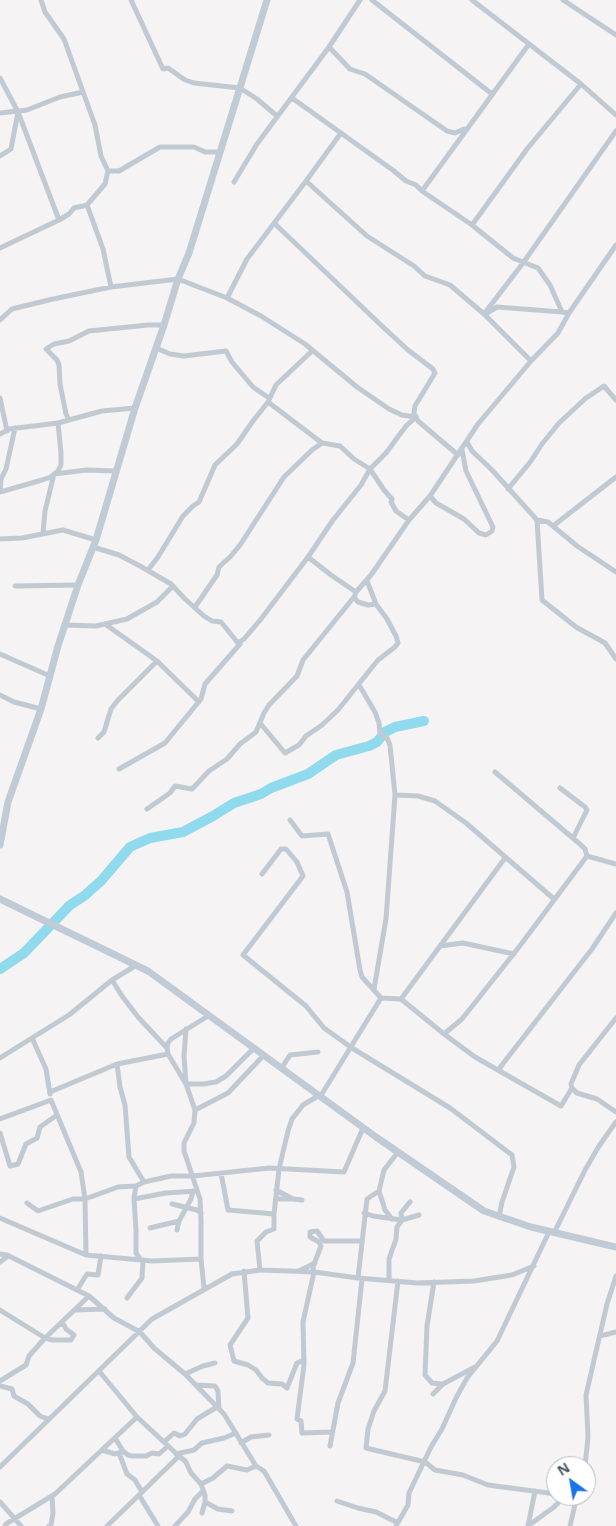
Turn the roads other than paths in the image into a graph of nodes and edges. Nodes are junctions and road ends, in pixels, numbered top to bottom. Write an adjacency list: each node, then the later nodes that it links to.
1 (41, 0): 14 (street)
2 (131, 0): 13 (street)
3 (267, 0): 13 (street)
4 (360, 0): 10 (street)
5 (372, 0): 15 (street)
6 (472, 0): 9 (street)
7 (563, 0): 8 (street)
8 (616, 35)
9 (529, 44): 12 (street); 15 (street)
10 (329, 47): 16 (street); 21 (street)
11 (0, 78): 17 (street)
12 (581, 84): 19 (street); 33 (street)
13 (240, 88): 20 (street); 24 (street)
14 (83, 92): 17 (street); 26 (street)
15 (492, 94): 21 (street)
16 (292, 98): 20 (street); 23 (street)
17 (18, 112): 18 (street); 25 (street); 31 (street)
18 (0, 113)
19 (616, 115)
20 (277, 116): 28 (street)
21 (466, 128): 29 (street)
22 (616, 131): 36 (street)
23 (341, 134): 27 (street); 29 (street)
24 (219, 152): 26 (street); 37 (street)
25 (0, 156)
26 (108, 171): 30 (street)
27 (306, 181): 32 (street); 42 (street)
28 (234, 182)
29 (422, 191): 33 (street)
30 (87, 205): 31 (street); 38 (street)
31 (59, 220): 35 (street)
32 (274, 223): 39 (street); 52 (street)
33 (472, 225): 36 (street)
34 (616, 245): 41 (street)
35 (0, 248)
36 (523, 263): 40 (street); 42 (street)
37 (178, 279): 38 (street); 39 (street); 44 (street)
38 (111, 287): 43 (street)
39 (227, 298): 46 (street)
40 (562, 312): 41 (street); 42 (street)
41 (569, 313): 47 (street)
42 (484, 314): 47 (street)
43 (1, 316)
44 (164, 325): 45 (street); 53 (street)
45 (156, 348): 49 (street); 51 (street)
46 (312, 351): 49 (street); 52 (street)
47 (530, 361): 58 (street)
48 (0, 398): 56 (street)
49 (268, 400): 59 (street); 76 (street)
50 (616, 400): 66 (street)
51 (135, 408): 53 (street); 63 (street)
52 (416, 417): 61 (street); 62 (street)
53 (69, 420): 54 (street)
54 (58, 423): 55 (street); 64 (street)
55 (15, 428): 56 (street); 67 (street)
56 (7, 430): 57 (street)
57 (0, 434)
58 (467, 442): 60 (street); 66 (street)
59 (322, 443): 62 (street); 84 (street)
60 (462, 450): 61 (street); 68 (street)
61 (458, 455): 68 (street)
62 (370, 469): 69 (street); 75 (street)
63 (115, 471): 64 (street); 74 (street)
64 (54, 474): 67 (street); 72 (street)
65 (616, 477): 71 (street)
66 (508, 489): 70 (street)
67 (0, 492)
68 (430, 496): 69 (street)
69 (409, 520): 78 (street)
70 (537, 520): 71 (street); 89 (street)
71 (553, 526): 77 (street)
72 (43, 533): 73 (street); 74 (street)
73 (0, 539)
74 (94, 543): 76 (street); 79 (street)
75 (308, 557): 82 (street); 87 (street)
76 (148, 570): 81 (street)
77 (616, 572)
78 (367, 581): 82 (street); 83 (street)
79 (78, 585): 80 (street); 86 (street)
80 (15, 586)
81 (173, 586): 84 (street); 85 (street)
82 (355, 595): 83 (street); 96 (street)
83 (376, 604): 92 (street)
84 (195, 607): 87 (street)
85 (105, 624): 86 (street); 90 (street)
86 (65, 625): 91 (street)
87 (240, 644): 94 (street)
88 (0, 654): 91 (street)
89 (616, 659)
90 (157, 661): 94 (street); 97 (street)
91 (50, 676): 95 (street)
92 (359, 685): 96 (street); 101 (street)
93 (0, 696): 95 (street)
94 (199, 702): 98 (street)
95 (41, 708): 105 (street)
96 (260, 723): 102 (street)
97 (98, 738)
98 (118, 769)
99 (496, 772): 104 (street)
100 (560, 788): 104 (street)
101 (395, 795): 107 (street); 117 (street)
102 (147, 809)
103 (290, 820): 117 (street)
104 (573, 838): 106 (street)
105 (0, 843)
106 (587, 856): 108 (street); 111 (street)
107 (505, 858): 111 (street); 113 (street)
108 (616, 864)
109 (262, 874): 125 (street)
110 (0, 899): 115 (street)
111 (554, 899): 114 (street)
112 (616, 913): 133 (street)
113 (440, 946): 114 (street); 119 (street)
114 (514, 954): 123 (street)
115 (135, 966): 116 (street); 120 (street)
116 (112, 980): 124 (street); 127 (street)
117 (374, 989): 118 (street)
118 (381, 998): 119 (street); 125 (street)
119 (401, 999): 123 (street)
120 (208, 1016): 122 (street); 126 (street)
121 (616, 1018): 135 (street)
122 (186, 1029): 127 (street); 134 (street)
123 (444, 1034): 133 (street)
124 (32, 1038): 130 (street); 136 (street)
125 (352, 1048): 137 (street); 171 (street)
126 (253, 1049): 129 (street); 134 (street)
127 (168, 1051): 131 (street); 134 (street)
128 (318, 1052): 132 (street)
129 (263, 1056): 132 (street); 139 (street)
130 (0, 1058)
131 (117, 1064): 136 (street); 152 (street)
132 (281, 1069): 137 (street)
133 (498, 1070): 135 (street)
134 (186, 1084): 139 (street)
135 (572, 1088): 140 (street)
136 (50, 1092): 138 (street)
137 (319, 1096): 144 (street); 149 (street)
138 (51, 1100): 141 (street); 142 (street)
139 (195, 1110): 151 (street)
140 (616, 1112)
141 (57, 1114): 146 (street); 157 (street)
142 (0, 1119)
143 (616, 1122): 145 (street)
144 (363, 1128): 148 (street); 149 (street)
145 (611, 1129): 147 (street); 177 (street)
146 (0, 1133)
147 (616, 1134)
148 (398, 1152): 156 (street); 171 (street)
149 (278, 1168): 150 (street); 154 (street)
150 (221, 1173): 151 (street); 168 (street)
151 (193, 1176): 152 (street); 155 (street)
152 (144, 1182): 153 (street)
153 (136, 1186): 157 (street); 158 (street)
154 (276, 1190): 159 (street); 160 (street)
155 (195, 1191): 158 (street); 165 (street); 166 (street)
156 (379, 1191): 167 (street); 172 (street)
157 (85, 1199): 163 (street); 181 (street)
158 (134, 1199): 185 (street)
159 (276, 1199): 160 (street); 168 (street)
160 (294, 1199): 161 (street)
161 (302, 1200)
162 (410, 1202): 173 (street)
163 (27, 1203)
164 (172, 1204): 165 (street)
165 (186, 1208): 166 (street); 174 (street)
166 (201, 1213): 184 (street)
167 (364, 1213): 172 (street); 178 (street)
168 (274, 1214): 189 (street)
169 (419, 1215): 173 (street)
170 (0, 1218): 181 (street)
171 (499, 1218): 177 (street)
172 (392, 1219): 173 (street)
173 (402, 1220): 195 (street)
174 (179, 1221): 175 (street); 176 (street)
175 (150, 1228)
176 (177, 1230)
177 (551, 1233): 179 (street); 188 (street)
178 (362, 1241): 187 (street); 194 (street)
179 (616, 1247)
180 (0, 1254): 182 (street)
181 (86, 1255): 183 (street)
182 (8, 1256): 186 (street); 199 (street)
183 (100, 1256): 185 (street); 199 (street)
184 (201, 1259): 185 (street); 198 (street)
185 (142, 1260): 201 (street)
186 (0, 1262)
187 (314, 1263): 191 (street); 192 (street)
188 (534, 1266): 197 (street); 212 (street)
189 (260, 1270): 190 (street); 191 (street)
190 (244, 1271): 198 (street); 210 (street)
191 (298, 1271): 192 (street)
192 (314, 1272): 194 (street); 210 (street)
193 (616, 1276): 208 (street)
194 (360, 1278): 195 (street); 223 (street)
195 (389, 1280): 196 (street)
196 (398, 1281): 197 (street); 234 (street)
197 (434, 1282): 216 (street)
198 (204, 1288): 206 (street)
199 (77, 1290): 200 (street)
200 (89, 1296): 202 (street); 204 (street)
201 (127, 1298)
202 (105, 1309): 204 (street); 206 (street)
203 (0, 1310): 209 (street)
204 (74, 1310): 205 (street)
205 (60, 1324): 209 (street); 209 (street)
206 (140, 1332): 213 (street); 214 (street)
207 (616, 1332): 208 (street)
208 (600, 1336): 233 (street)
209 (45, 1338): 215 (street)
210 (304, 1360): 223 (street)
211 (215, 1363): 214 (street)
212 (475, 1367): 216 (street); 234 (street)
213 (98, 1371): 221 (street); 222 (street)
214 (185, 1374): 217 (street)
215 (0, 1381)
216 (443, 1384): 219 (street)
217 (196, 1385): 220 (street); 220 (street)
218 (0, 1386): 222 (street)
219 (433, 1394)
220 (218, 1408): 224 (street); 228 (street)
221 (137, 1417): 226 (street); 228 (street)
222 (48, 1419): 236 (street)
223 (333, 1432): 229 (street)
224 (236, 1433): 227 (street); 232 (street)
225 (269, 1435): 227 (street)
226 (115, 1438): 230 (street); 231 (street)
227 (242, 1443): 235 (street)
228 (166, 1444): 231 (street); 232 (street)
229 (330, 1446)
230 (102, 1450): 231 (street); 242 (street)
231 (121, 1452): 240 (street)
232 (178, 1455): 237 (street); 240 (street)
233 (586, 1456)
234 (425, 1462): 239 (street); 251 (street)
235 (256, 1466): 237 (street); 258 (street)
236 (0, 1467)
237 (201, 1484): 238 (street)
238 (203, 1491): 245 (street); 257 (street)
239 (535, 1491): 241 (street); 259 (street)
240 (141, 1493): 255 (street); 256 (street)
241 (546, 1493)
242 (52, 1496): 250 (street); 254 (street)
243 (337, 1501): 251 (street)
244 (0, 1502): 250 (street)
245 (205, 1502): 248 (street); 249 (street)
246 (553, 1506): 259 (street)
247 (575, 1506): 260 (street)
248 (232, 1511)
249 (202, 1513)
250 (14, 1519): 252 (street); 253 (street)
251 (397, 1524)
252 (5, 1526)
253 (21, 1526)
254 (49, 1526)
255 (107, 1526)
256 (158, 1526)
257 (175, 1526)
258 (296, 1526)
259 (528, 1526)
260 (570, 1526)

